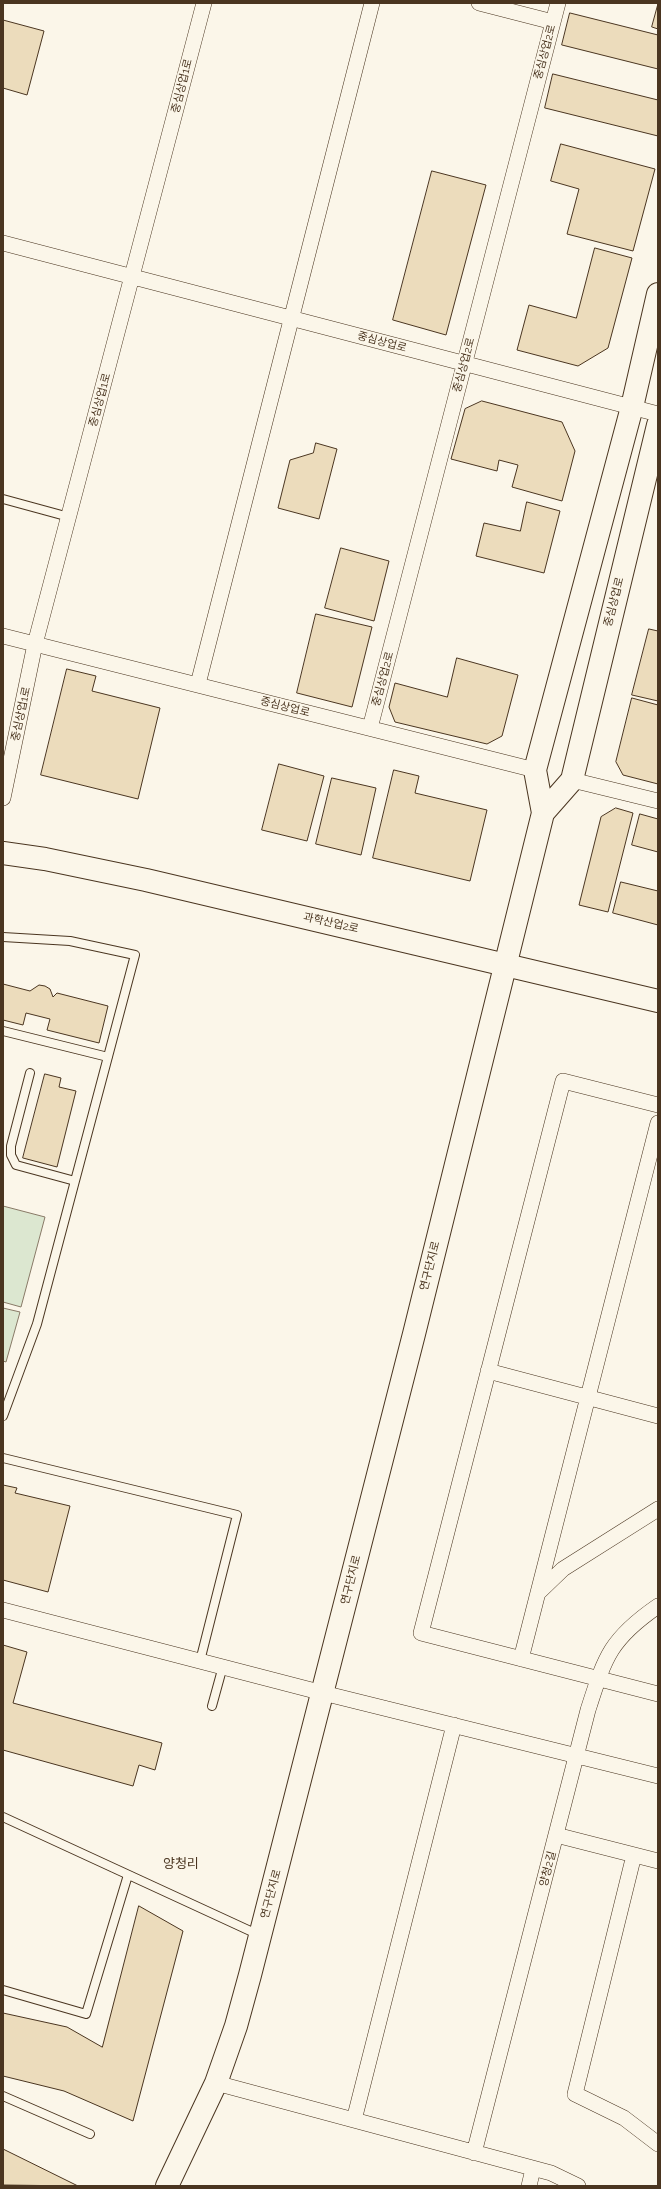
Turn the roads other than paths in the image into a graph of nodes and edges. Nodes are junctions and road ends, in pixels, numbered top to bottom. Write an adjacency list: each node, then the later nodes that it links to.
1 (204, 3): 7 (street, 중심상업1로)
2 (372, 3): 9 (street)
3 (479, 3): 5 (street)
4 (558, 3): 5 (street, 중심상업2로)
5 (553, 22): 10 (street, 중심상업2로)
6 (3, 243): 7 (street, 중심상업로)
7 (133, 277): 9 (street, 중심상업로); 15 (street, 중심상업1로)
8 (658, 294): 11 (street, 중심상업로)
9 (291, 318): 10 (street, 중심상업로); 18 (street)
10 (465, 364): 11 (street, 중심상업로); 19 (street, 중심상업2로)
11 (632, 407): 12 (street, 중심상업로); 20 (street, 중심상업로)
12 (658, 414)
13 (658, 425): 21 (street, 중심상업로)
14 (3, 500): 15 (lane)
15 (69, 516): 17 (street, 중심상업1로)
16 (3, 636): 17 (street, 중심상업로)
17 (35, 644): 18 (street, 중심상업로); 22 (street, 중심상업1로)
18 (198, 684): 19 (street, 중심상업로)
19 (370, 728): 20 (street, 중심상업로)
20 (535, 770): 24 (street, 중심상업로)
21 (572, 780): 23 (street); 24 (street, 중심상업로)
22 (3, 798)
23 (658, 801)
24 (543, 813): 27 (street, 중심상업로)
25 (3, 853): 27 (street, 과학산업2로)
26 (3, 937): 30 (lane)
27 (504, 964): 28 (street, 과학산업2로); 48 (street, 연구단지로)
28 (658, 1001)
29 (3, 1031): 30 (lane)
30 (108, 1057): 34 (lane)
31 (30, 1072): 34 (lane)
32 (658, 1105): 35 (street)
33 (658, 1123): 36 (street)
34 (75, 1181): 37 (lane)
35 (488, 1371): 36 (street); 44 (street)
36 (588, 1397): 38 (street); 41 (street)
37 (3, 1416)
38 (658, 1416)
39 (3, 1458): 45 (lane)
40 (658, 1509): 41 (street)
41 (538, 1593): 44 (street)
42 (658, 1606): 47 (street, 양청2길)
43 (3, 1610): 45 (street)
44 (521, 1659): 47 (street)
45 (200, 1661): 46 (street)
46 (223, 1666): 48 (street); 50 (lane)
47 (598, 1678): 49 (street); 52 (street, 양청2길)
48 (323, 1693): 51 (street); 59 (street, 연구단지로)
49 (658, 1694)
50 (212, 1706)
51 (454, 1725): 52 (street); 63 (street)
52 (576, 1756): 53 (street); 55 (street, 양청2길)
53 (658, 1776)
54 (3, 1817): 58 (lane)
55 (556, 1835): 56 (street); 66 (street, 양청2길)
56 (634, 1855): 57 (street); 65 (street)
57 (658, 1861)
58 (128, 1875): 59 (lane); 60 (lane)
59 (260, 1936): 61 (street, 연구단지로)
60 (3, 1990)
61 (216, 2083): 63 (street); 68 (street, 연구단지로)
62 (3, 2096): 64 (lane)
63 (354, 2120): 66 (street)
64 (90, 2134)
65 (658, 2144)
66 (474, 2153): 67 (street)
67 (533, 2169): 69 (street); 70 (street)
68 (168, 2186)
69 (530, 2186)
70 (578, 2186)

